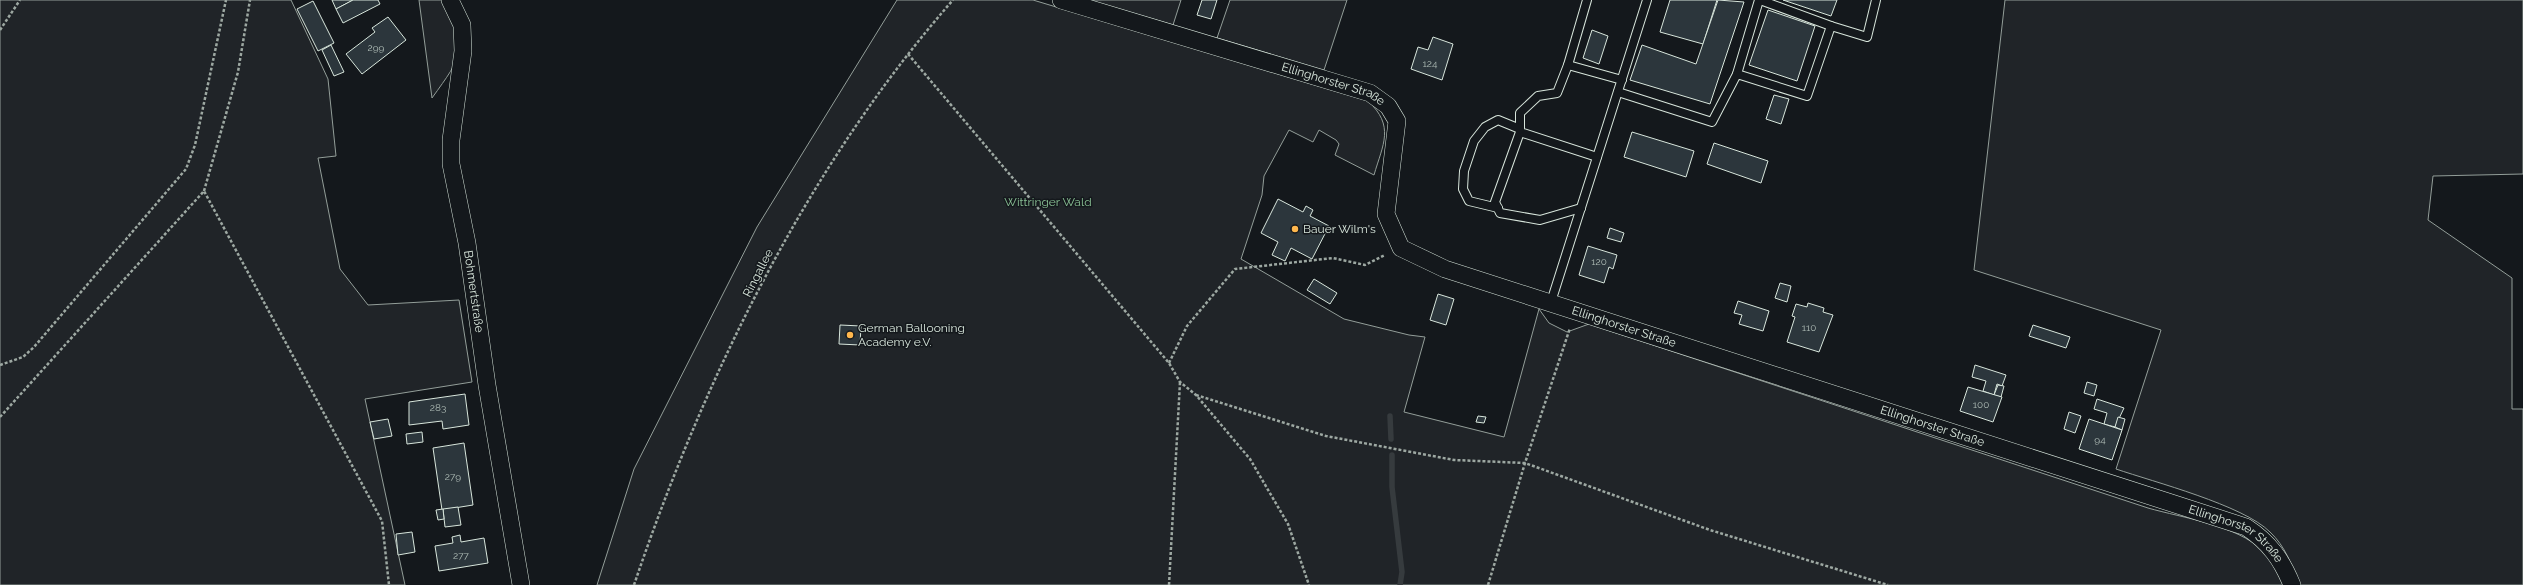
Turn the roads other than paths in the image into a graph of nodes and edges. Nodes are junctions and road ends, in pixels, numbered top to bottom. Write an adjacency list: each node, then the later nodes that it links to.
1 (450, 0): 17 (street, Bohmertstraße)
2 (1061, 0): 16 (street, Ellinghorster Straße)
3 (1587, 0): 8 (lane)
4 (1647, 0): 10 (lane)
5 (1760, 0): 7 (lane); 9 (lane)
6 (1876, 0): 7 (lane)
7 (1831, 26): 9 (lane)
8 (1568, 65): 10 (lane); 12 (lane)
9 (1737, 74): 11 (lane)
10 (1622, 80): 11 (lane)
11 (1618, 92): 13 (lane)
12 (1520, 131): 13 (lane); 14 (lane); 14 (lane)
13 (1597, 158): 15 (lane)
14 (1498, 208): 15 (lane)
15 (1581, 208): 16 (lane)
16 (1551, 302): 18 (street, Ellinghorster Straße)
17 (521, 585)
18 (2292, 585)

